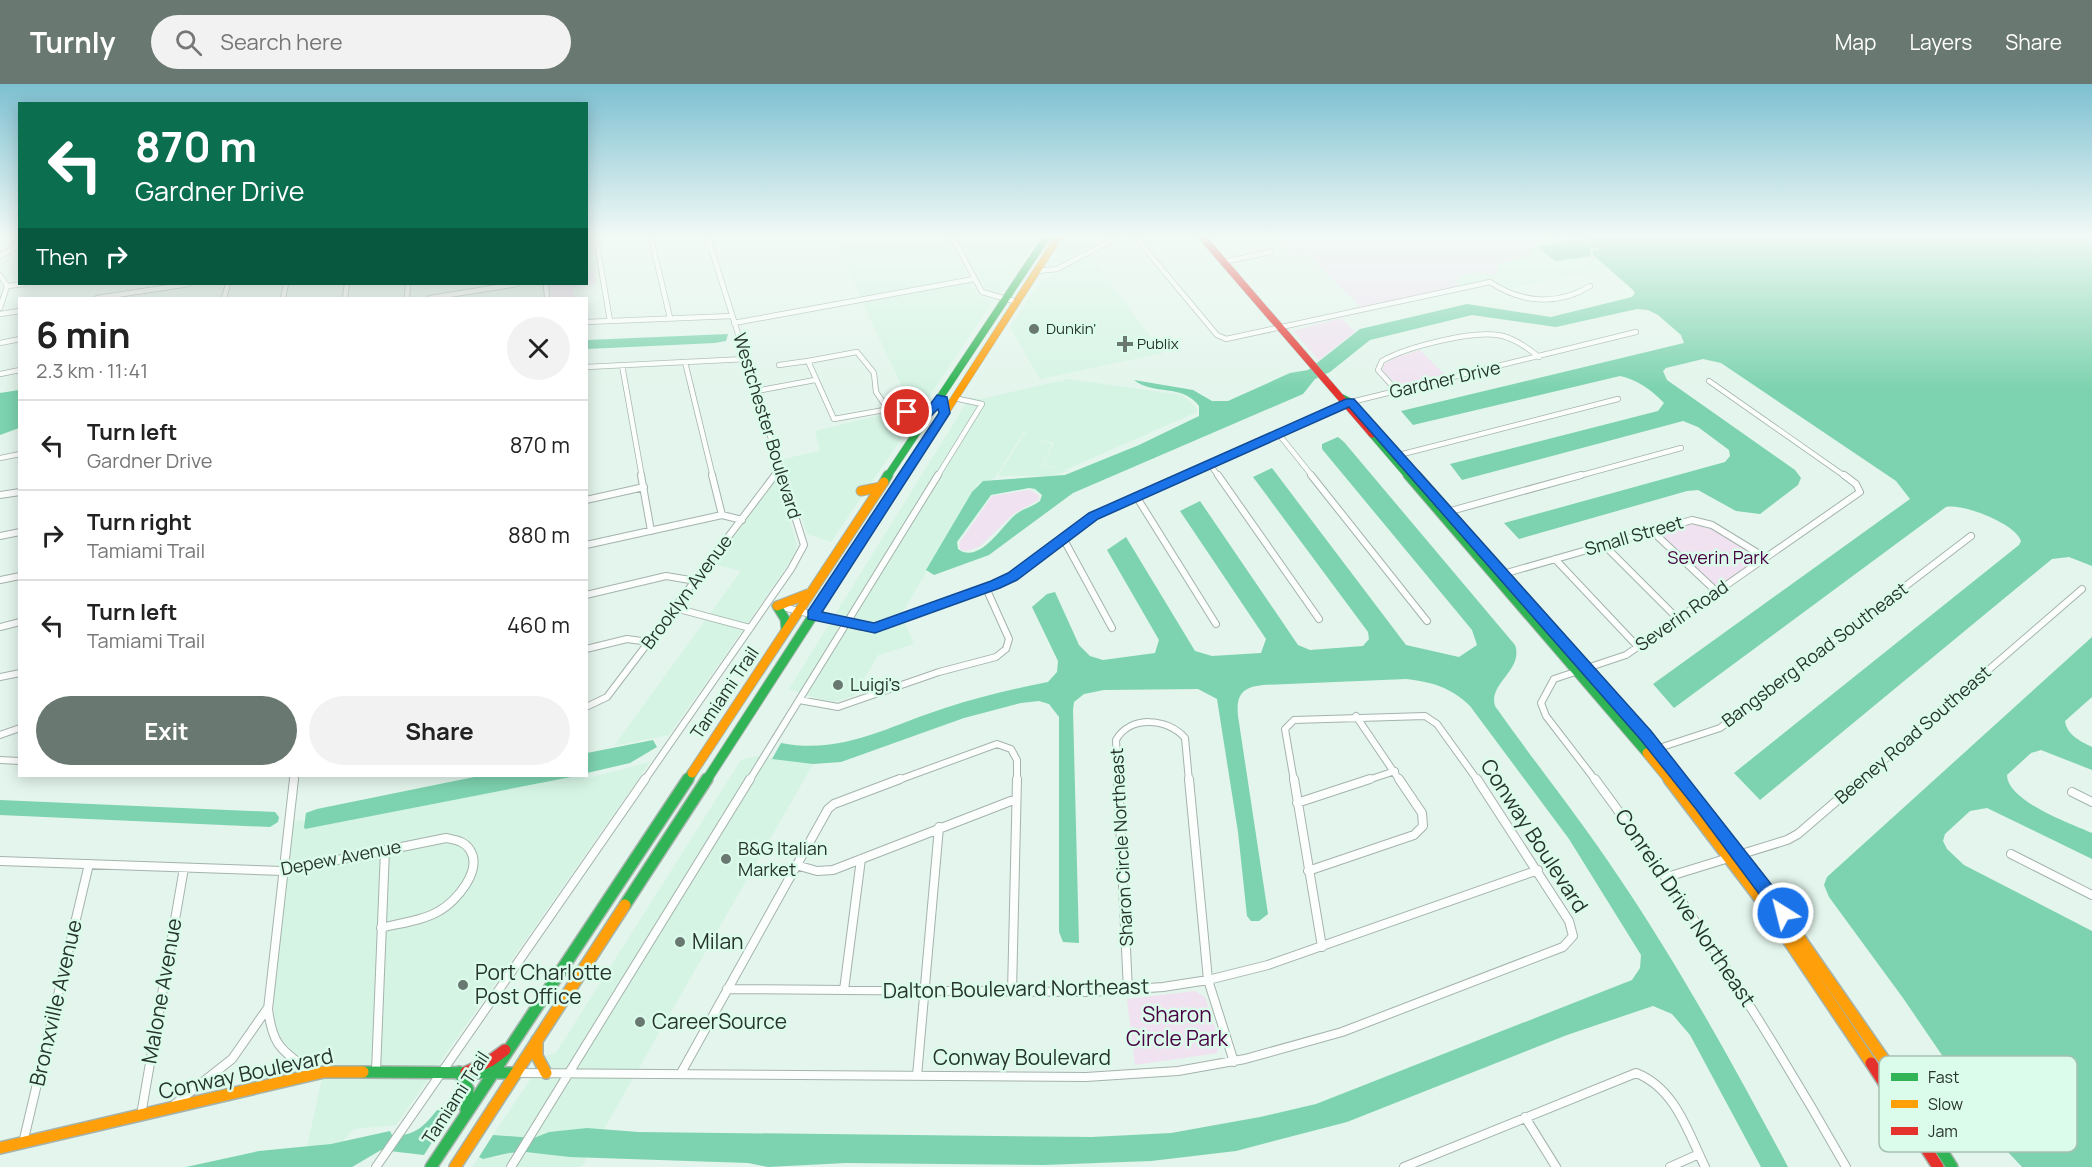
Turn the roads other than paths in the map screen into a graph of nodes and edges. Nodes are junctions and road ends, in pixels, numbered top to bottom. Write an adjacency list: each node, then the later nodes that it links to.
1 (6, 289): 20 (street)
2 (159, 289): 16 (street)
3 (489, 289): 17 (street)
4 (605, 289): 25 (street)
5 (663, 289): 24 (street)
6 (724, 289): 23 (street, Westchester Boulevard)
7 (922, 289): 27 (street)
8 (980, 289): 18 (street)
9 (1013, 289): 18 (main road, Tamiami Trail)
10 (1026, 289): 19 (main road, Tamiami Trail)
11 (1178, 289): 28 (street)
12 (1246, 289): 28 (main road)
13 (1460, 289): 28 (street)
14 (1498, 289): 15 (street)
15 (1586, 289)
16 (104, 297)
17 (436, 297)
18 (1005, 300): 19 (street); 42 (main road, Tamiami Trail)
19 (1017, 302): 47 (main road, Tamiami Trail)
20 (0, 308)
21 (18, 311): 22 (street)
22 (0, 314)
23 (732, 316): 24 (street); 27 (street, Westchester Boulevard)
24 (670, 318): 25 (street)
25 (610, 321): 26 (street)
26 (588, 322)
27 (734, 323): 33 (street, Westchester Boulevard)
28 (1281, 328): 49 (main road)
29 (1636, 332): 32 (street, Gardner Drive)
30 (18, 339): 31 (street)
31 (0, 343)
32 (1539, 357): 45 (street, Gardner Drive); 45 (street)
33 (746, 359): 34 (street); 44 (street, Westchester Boulevard)
34 (685, 362): 36 (street); 68 (street)
35 (808, 362): 37 (street); 41 (street); 50 (street)
36 (622, 365): 38 (street); 61 (street)
37 (778, 365)
38 (588, 367)
39 (18, 370): 40 (street)
40 (0, 374)
41 (815, 380): 44 (street); 50 (street)
42 (952, 380): 46 (main road, Tamiami Trail); 47 (main road)
43 (1709, 381): 79 (street, Severin Road)
44 (756, 391): 59 (street, Westchester Boulevard)
45 (1397, 391): 49 (street, Gardner Drive)
46 (941, 397): 51 (main road); 52 (main road, Tamiami Trail)
47 (954, 398): 51 (main road, Tamiami Trail); 98 (street)
48 (1618, 399): 56 (street)
49 (1345, 401): 53 (street, Gardner Drive); 56 (main road)
50 (887, 409): 52 (street)
51 (944, 413): 93 (main road, Tamiami Trail)
52 (928, 415): 60 (main road, Tamiami Trail)
53 (1277, 432): 58 (street, Gardner Drive); 96 (street)
54 (1681, 448): 67 (street)
55 (18, 454): 57 (street)
56 (1394, 456): 67 (main road)
57 (0, 458)
58 (1209, 464): 64 (street, Gardner Drive); 94 (street)
59 (781, 467): 69 (street, Brooklyn Avenue); 77 (street, Westchester Boulevard)
60 (881, 486): 66 (main road, Tamiami Trail); 66 (main road)
61 (644, 487): 65 (street); 70 (street)
62 (18, 492): 63 (street)
63 (0, 495)
64 (1136, 496): 75 (street, Gardner Drive); 99 (street)
65 (588, 500)
66 (870, 504): 88 (main road, Tamiami Trail)
67 (1444, 513): 81 (main road)
68 (722, 515): 69 (street); 70 (street)
69 (742, 520): 84 (street, Brooklyn Avenue)
70 (651, 531): 76 (street)
71 (1652, 531): 78 (street, Small Street); 79 (street, Small Street); 87 (street)
72 (18, 532): 73 (street)
73 (0, 536)
74 (1971, 536): 115 (street, Bangsberg Road Southeast)
75 (1063, 538): 85 (street, Gardner Drive); 102 (street)
76 (588, 545)
77 (804, 545): 90 (street, Tamiami Trail)
78 (1604, 545): 80 (street, Small Street); 95 (street)
79 (1766, 558): 87 (street, Severin Road)
80 (1555, 559): 81 (street, Small Street); 105 (street)
81 (1499, 575): 107 (main road)
82 (18, 576): 83 (street)
83 (0, 580)
84 (696, 581): 89 (street); 91 (street, Brooklyn Avenue)
85 (986, 588): 98 (street, Gardner Drive); 110 (street)
86 (2082, 589): 127 (street, Beeney Road Southeast)
87 (1717, 592): 95 (street, Severin Road)
88 (811, 593): 90 (main road); 92 (main road, Tamiami Trail)
89 (588, 595)
90 (772, 604): 92 (street, Gardner Drive); 101 (street, Tamiami Trail); 103 (main road)
91 (675, 608): 101 (street); 104 (street, Brooklyn Avenue)
92 (799, 611): 93 (street, Gardner Drive); 103 (main road, Tamiami Trail)
93 (813, 615): 98 (street, Gardner Drive); 149 (main road, Tamiami Trail)
94 (1319, 619)
95 (1678, 619): 105 (street, Severin Road)
96 (1427, 621)
97 (18, 622): 100 (street)
98 (847, 623): 110 (street)
99 (1216, 624)
100 (0, 627)
101 (750, 628): 154 (street, Tamiami Trail)
102 (1112, 628)
103 (786, 630): 150 (main road, Tamiami Trail)
104 (649, 642): 106 (street); 111 (street, Brooklyn Avenue)
105 (1638, 647): 107 (street, Severin Road)
106 (588, 649)
107 (1583, 670): 115 (main road); 136 (street, Conreid Drive Northeast)
108 (18, 673): 109 (street)
109 (0, 677)
110 (800, 700): 159 (street)
111 (588, 706)
112 (1356, 716): 118 (street); 123 (street, Conway Boulevard); 133 (street, Conway Boulevard)
113 (18, 729): 114 (street)
114 (0, 735)
115 (1652, 750): 127 (main road)
116 (0, 760): 117 (street)
117 (18, 761)
118 (1395, 771): 123 (street); 135 (street)
119 (294, 777): 134 (street)
120 (2072, 792): 122 (street)
121 (1016, 799): 124 (street); 131 (street); 145 (street)
122 (2092, 802)
123 (1297, 803): 135 (street, Conway Boulevard)
124 (939, 827): 128 (street); 143 (street)
125 (385, 850): 134 (street, Depew Avenue); 138 (street); 138 (street, Depew Avenue)
126 (2011, 854): 137 (street)
127 (1736, 857): 136 (street, Beeney Road Southeast); 147 (main road); 148 (main road)
128 (861, 858): 131 (street); 142 (street)
129 (0, 861): 130 (street, Depew Avenue)
130 (89, 864): 132 (street, Depew Avenue); 168 (street, Bronxville Avenue)
131 (796, 865): 141 (street)
132 (184, 868): 134 (street, Depew Avenue); 165 (street, Malone Avenue)
133 (1538, 870): 139 (street, Dalton Boulevard Northeast); 152 (street, Conway Boulevard)
134 (283, 871): 146 (street)
135 (1308, 871): 139 (street, Conway Boulevard)
136 (1667, 877): 182 (street, Conreid Drive Northeast)
137 (2092, 895)
138 (381, 928): 153 (street)
139 (1322, 947): 140 (street, Dalton Boulevard Northeast)
140 (1208, 980): 144 (street, Dalton Boulevard Northeast); 144 (street, Sharon Circle Northeast); 152 (street, Sharon Circle Northeast)
141 (728, 989): 142 (street, Dalton Boulevard Northeast); 160 (street)
142 (844, 990): 143 (street, Dalton Boulevard Northeast)
143 (925, 991): 145 (street, Dalton Boulevard Northeast); 163 (street)
144 (1128, 991): 145 (street, Dalton Boulevard Northeast)
145 (1012, 992)
146 (268, 1009): 162 (street); 164 (street)
147 (1868, 1035): 148 (main road); 151 (main road)
148 (1856, 1036): 161 (main road)
149 (537, 1040): 157 (main road, Tamiami Trail); 158 (main road)
150 (512, 1044): 155 (main road); 156 (main road, Tamiami Trail)
151 (1881, 1056)
152 (1234, 1062): 163 (street, Conway Boulevard)
153 (376, 1071): 154 (main road, Conway Boulevard); 162 (main road, Conway Boulevard)
154 (442, 1071): 155 (main road, Conway Boulevard); 174 (street, Tamiami Trail)
155 (463, 1072): 156 (main road, Conway Boulevard); 166 (main road)
156 (493, 1073): 157 (main road, Conway Boulevard); 166 (main road, Tamiami Trail)
157 (516, 1073): 158 (street, Conway Boulevard); 176 (main road, Tamiami Trail)
158 (546, 1073): 159 (street, Conway Boulevard)
159 (569, 1073): 160 (street, Conway Boulevard); 177 (street)
160 (681, 1073): 163 (street, Conway Boulevard)
161 (1879, 1073)
162 (313, 1074): 164 (main road, Conway Boulevard)
163 (917, 1076)
164 (168, 1108): 165 (main road, Conway Boulevard)
165 (141, 1115): 168 (main road, Conway Boulevard)
166 (465, 1115): 175 (main road, Tamiami Trail)
167 (1525, 1117): 172 (street); 173 (street); 179 (street)
168 (23, 1143): 169 (main road, Conway Boulevard)
169 (0, 1148)
170 (1929, 1152): 183 (main road)
171 (1942, 1152): 184 (main road)
172 (1699, 1154): 180 (street); 181 (street)
173 (1417, 1165): 178 (street)
174 (376, 1167)
175 (431, 1167)
176 (455, 1167)
177 (511, 1167)
178 (1404, 1167)
179 (1556, 1167)
180 (1670, 1167)
181 (1705, 1167)
182 (1846, 1167)
183 (1938, 1167)
184 (1952, 1167)

